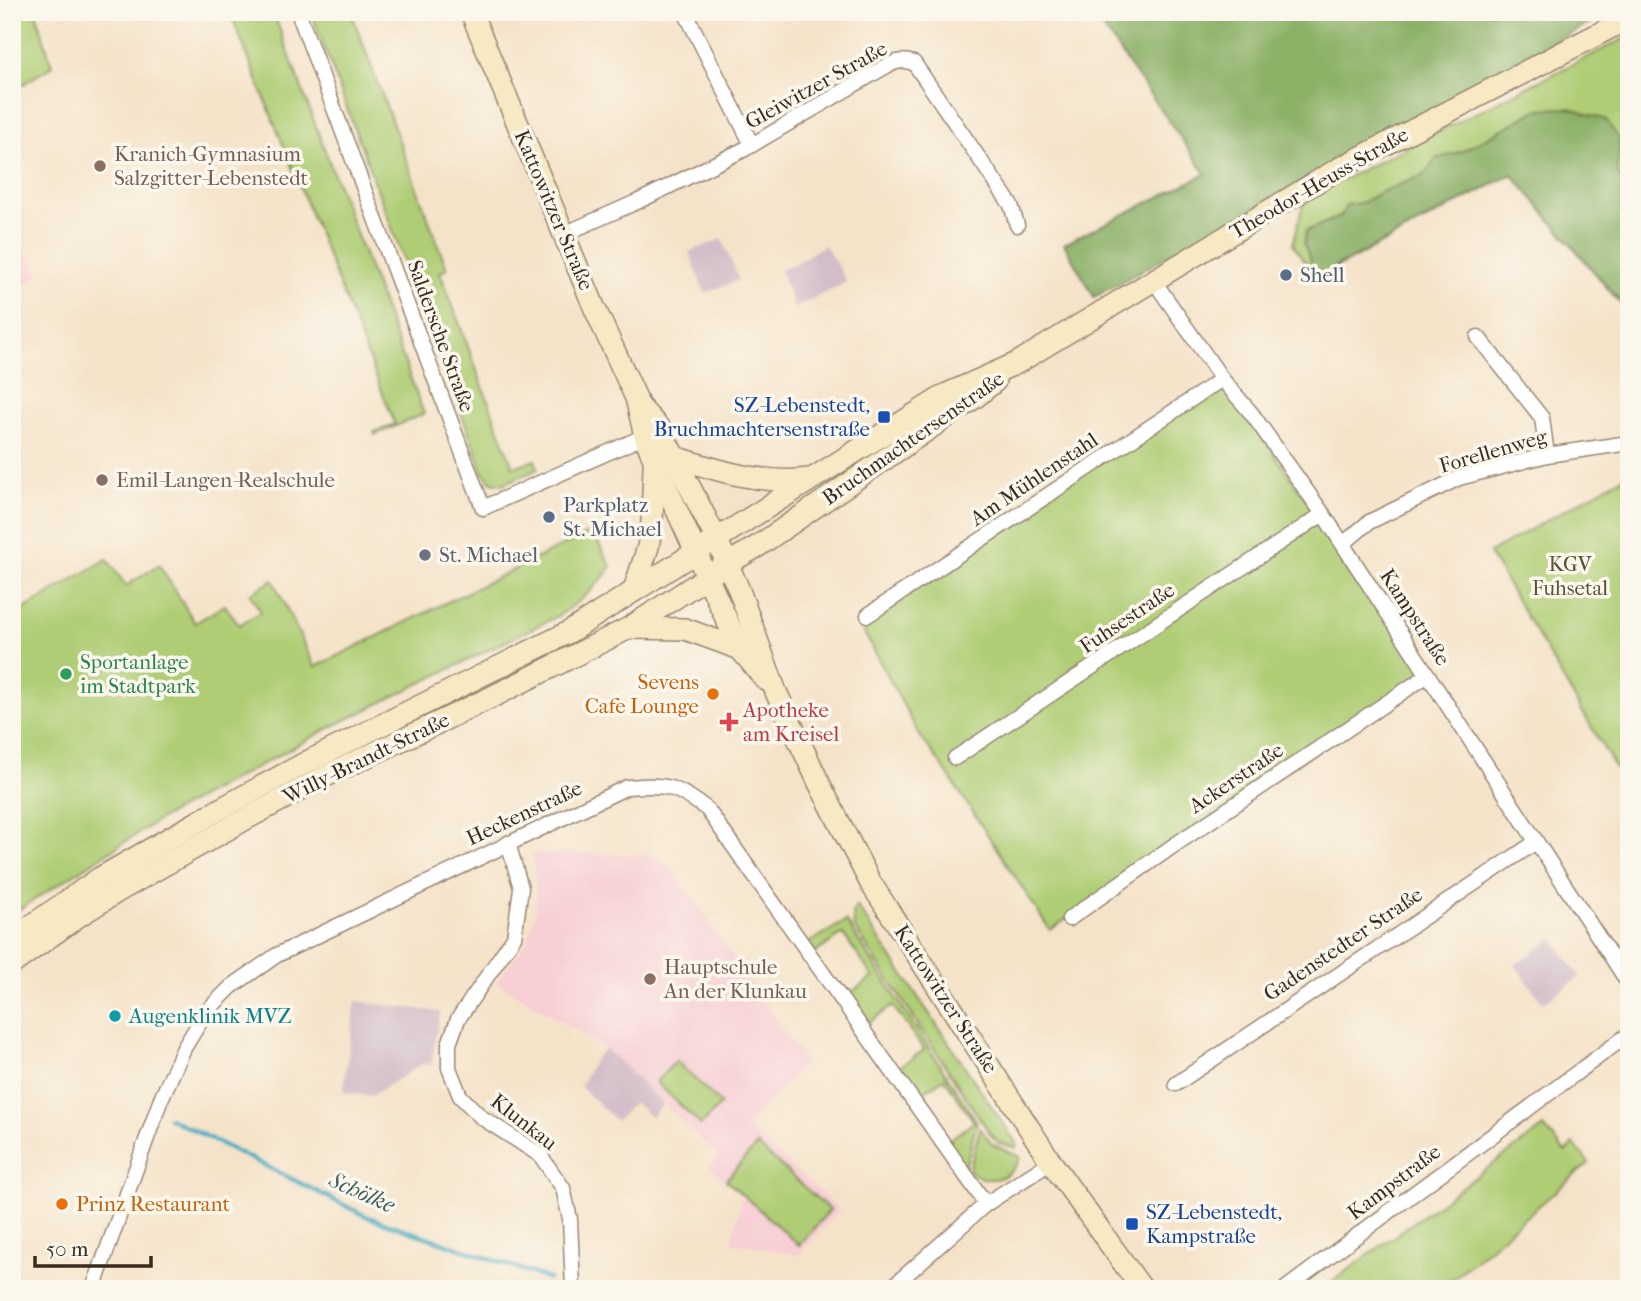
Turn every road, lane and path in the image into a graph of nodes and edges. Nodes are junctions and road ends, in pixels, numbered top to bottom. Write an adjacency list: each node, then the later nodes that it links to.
1 (298, 12): 13 (street, Saldersche Straße)
2 (471, 12): 7 (street, Kattowitzer Straße)
3 (685, 12): 5 (street)
4 (1629, 18): 8 (street, Theodor-Heuss-Straße)
5 (752, 145): 6 (street, Gleiwitzer Straße); 7 (street, Gleiwitzer Straße)
6 (1017, 225)
7 (564, 234): 12 (street, Kattowitzer Straße)
8 (1154, 281): 10 (street, Theodor-Heuss-Straße); 11 (street, Kampstraße)
9 (1478, 337): 15 (street)
10 (1017, 363): 17 (street, Bruchmachtersenstraße); 22 (street, Bruchmachtersenstraße)
11 (1222, 379): 18 (street, Kampstraße); 25 (street, Am Mühlenstahl)
12 (639, 407): 13 (street, Kattowitzer Straße); 16 (street, Kattowitzer Straße)
13 (645, 436): 16 (street, Kattowitzer Straße)
14 (1629, 443): 15 (street, Forellenweg)
15 (1547, 455): 20 (street, Forellenweg)
16 (664, 459): 17 (street); 19 (street, Kattowitzer Straße); 21 (street, Kattowitzer Straße); 24 (street)
17 (812, 479): 19 (street, Bruchmachtersenstraße)
18 (1323, 514): 20 (street, Kampstraße); 30 (street, Fuhsestraße)
19 (716, 538): 21 (street, Willy-Brandt-Straße); 22 (street, Kattowitzer Straße)
20 (1343, 544): 28 (street, Kampstraße)
21 (695, 552): 23 (street, Kattowitzer Straße); 24 (street, Willy-Brandt-Straße)
22 (727, 564): 23 (street, Willy-Brandt-Straße); 29 (street, Kattowitzer Straße)
23 (706, 577): 26 (street, Willy-Brandt-Straße); 27 (street, Kattowitzer Straße)
24 (634, 590): 34 (street, Willy-Brandt-Straße)
25 (868, 615)
26 (629, 628): 27 (street); 35 (street, Willy-Brandt-Straße)
27 (740, 649): 29 (street, Kattowitzer Straße)
28 (1428, 675): 31 (street, Kampstraße); 33 (street, Ackerstraße)
29 (776, 692): 39 (street, Kattowitzer Straße)
30 (955, 758)
31 (1535, 842): 36 (street, Kampstraße); 38 (street, Gadenstedter Straße)
32 (508, 843): 40 (street, Heckenstraße); 41 (street, Heckenstraße); 42 (street, Klunkau)
33 (1069, 919)
34 (12, 939)
35 (12, 964)
36 (1629, 985)
37 (1629, 1034): 45 (street, Kampstraße)
38 (1176, 1084)
39 (1051, 1162): 40 (street); 44 (street, Kattowitzer Straße)
40 (986, 1204): 43 (street)
41 (93, 1289)
42 (573, 1289)
43 (890, 1289)
44 (1142, 1289)
45 (1286, 1289)

